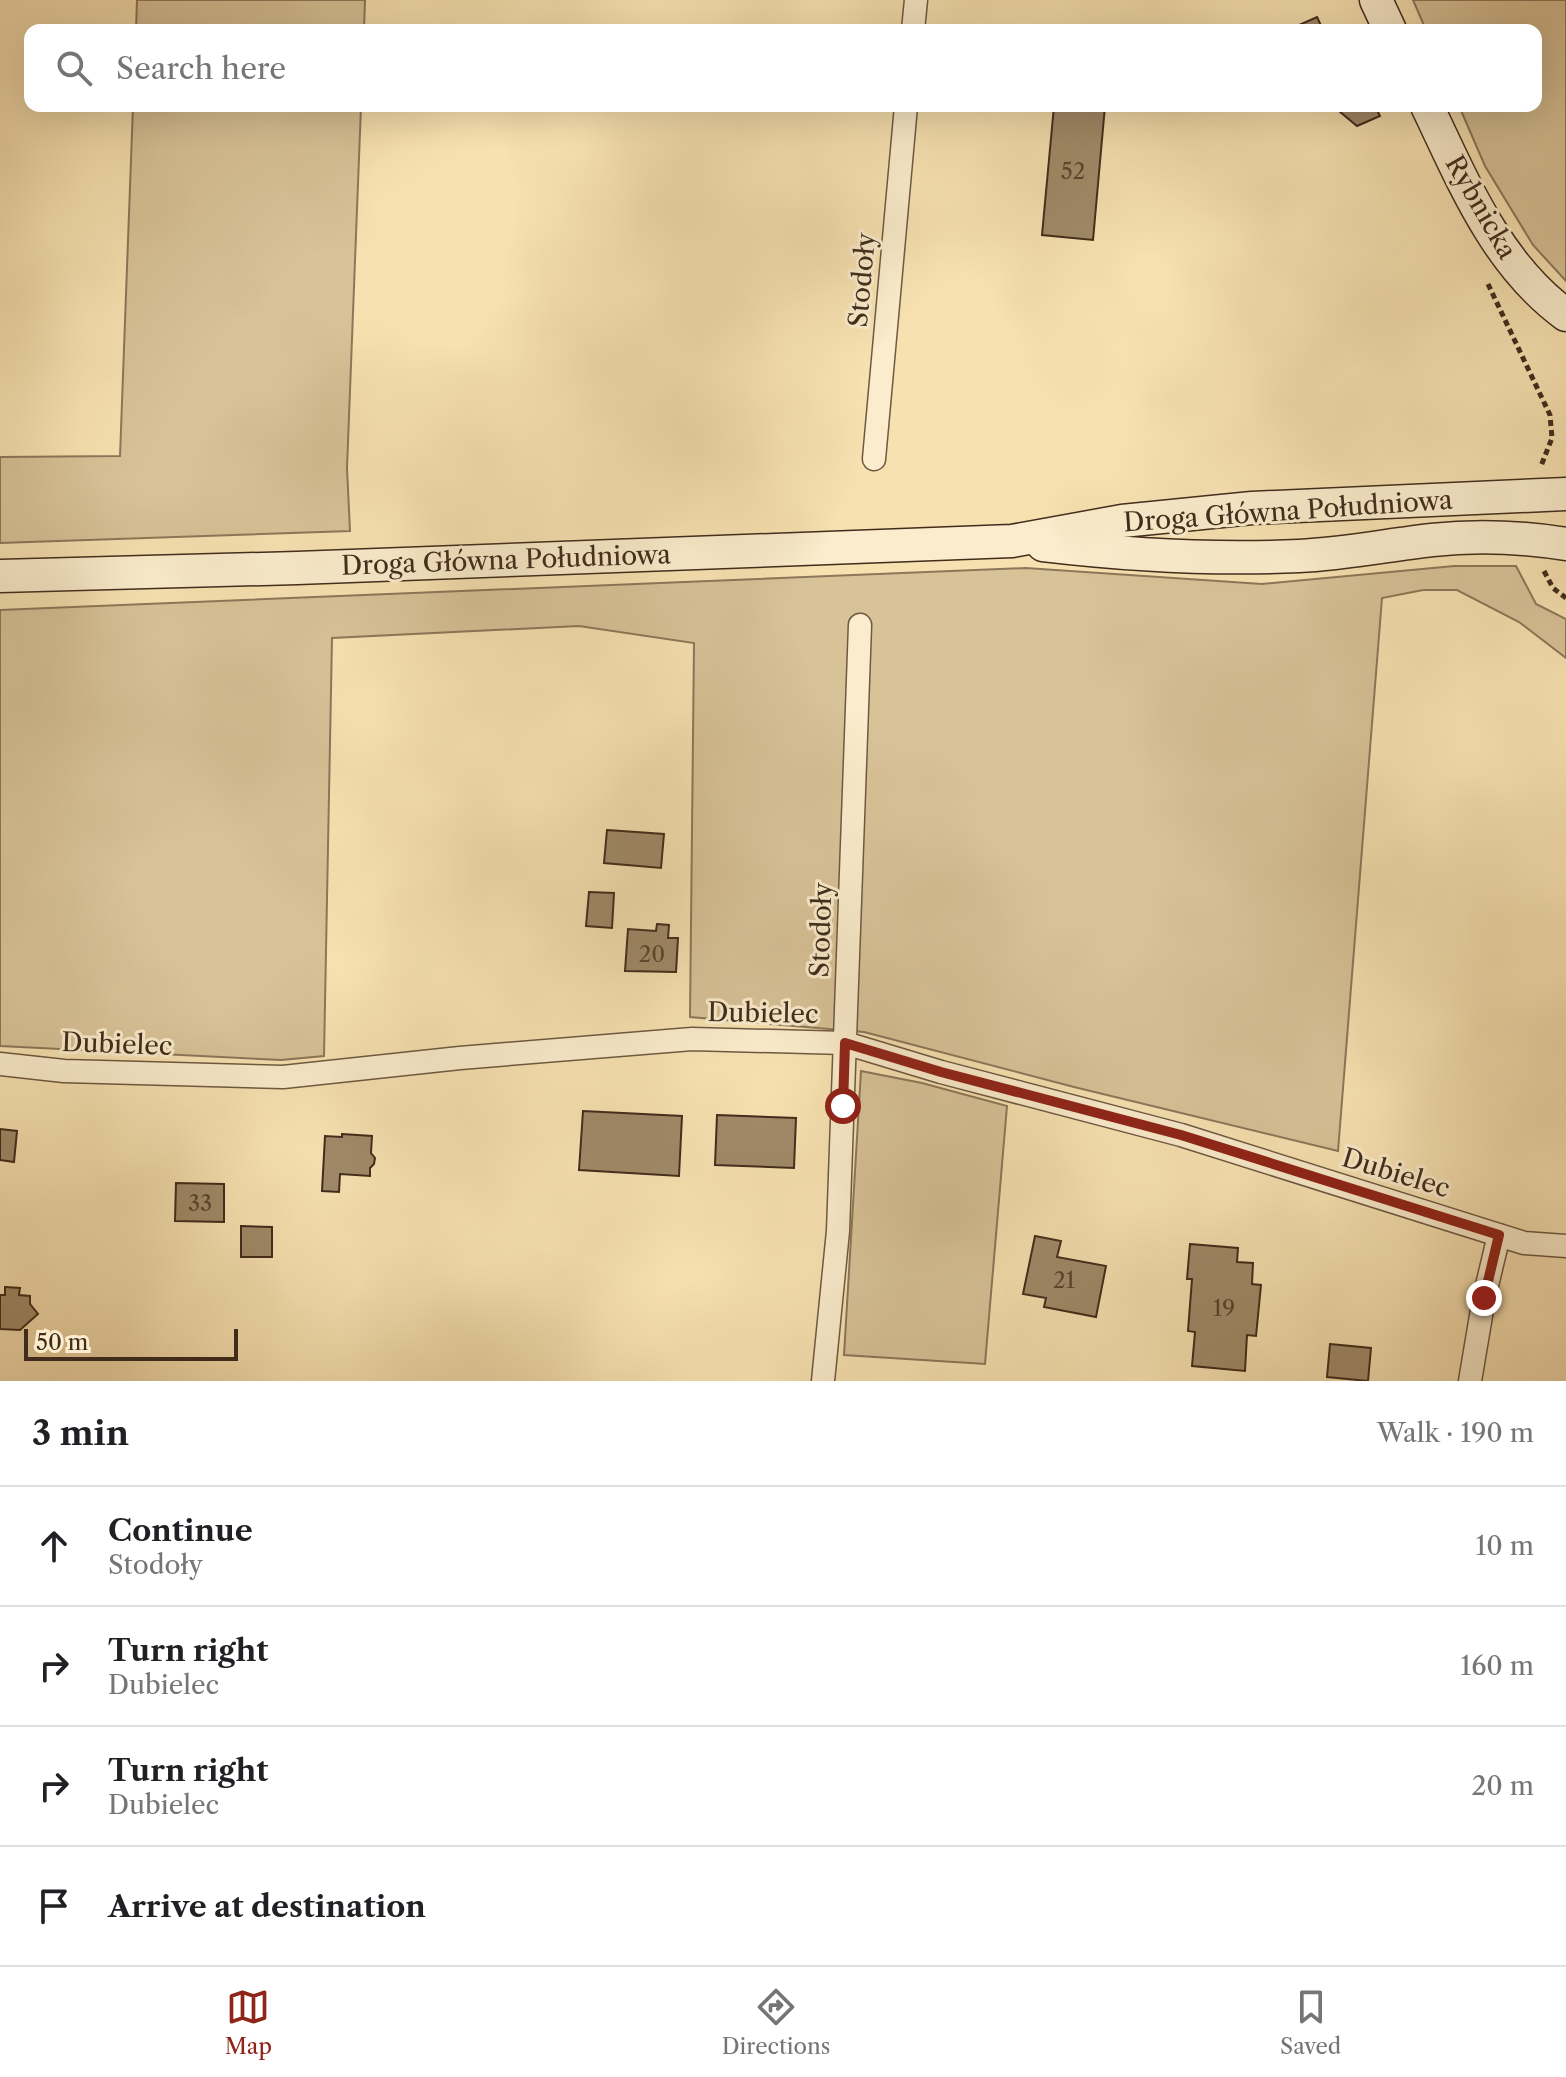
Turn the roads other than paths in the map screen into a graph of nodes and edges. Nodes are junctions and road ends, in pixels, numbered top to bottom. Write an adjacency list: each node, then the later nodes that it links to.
1 (916, 0): 3 (street)
2 (1376, 0): 4 (main road)
3 (914, 24)
4 (1387, 24)
5 (905, 112): 9 (street, Stodoły)
6 (1430, 112): 7 (main road, Rybnicka)
7 (1556, 308): 8 (main road, Rybnicka)
8 (1566, 338)
9 (874, 459)
10 (1553, 495): 11 (main road, Droga Główna Południowa)
11 (1012, 541): 12 (main road, Droga Główna Południowa); 13 (main road, Droga Główna Południowa)
12 (1554, 542)
13 (0, 576)
14 (860, 625): 15 (street, Stodoły)
15 (845, 1043): 16 (street, Dubielec); 17 (street, Dubielec); 19 (street, Stodoły)
16 (0, 1064)
17 (1499, 1235): 18 (street, Dubielec); 20 (street)
18 (1566, 1246)
19 (823, 1381)
20 (1470, 1381)

